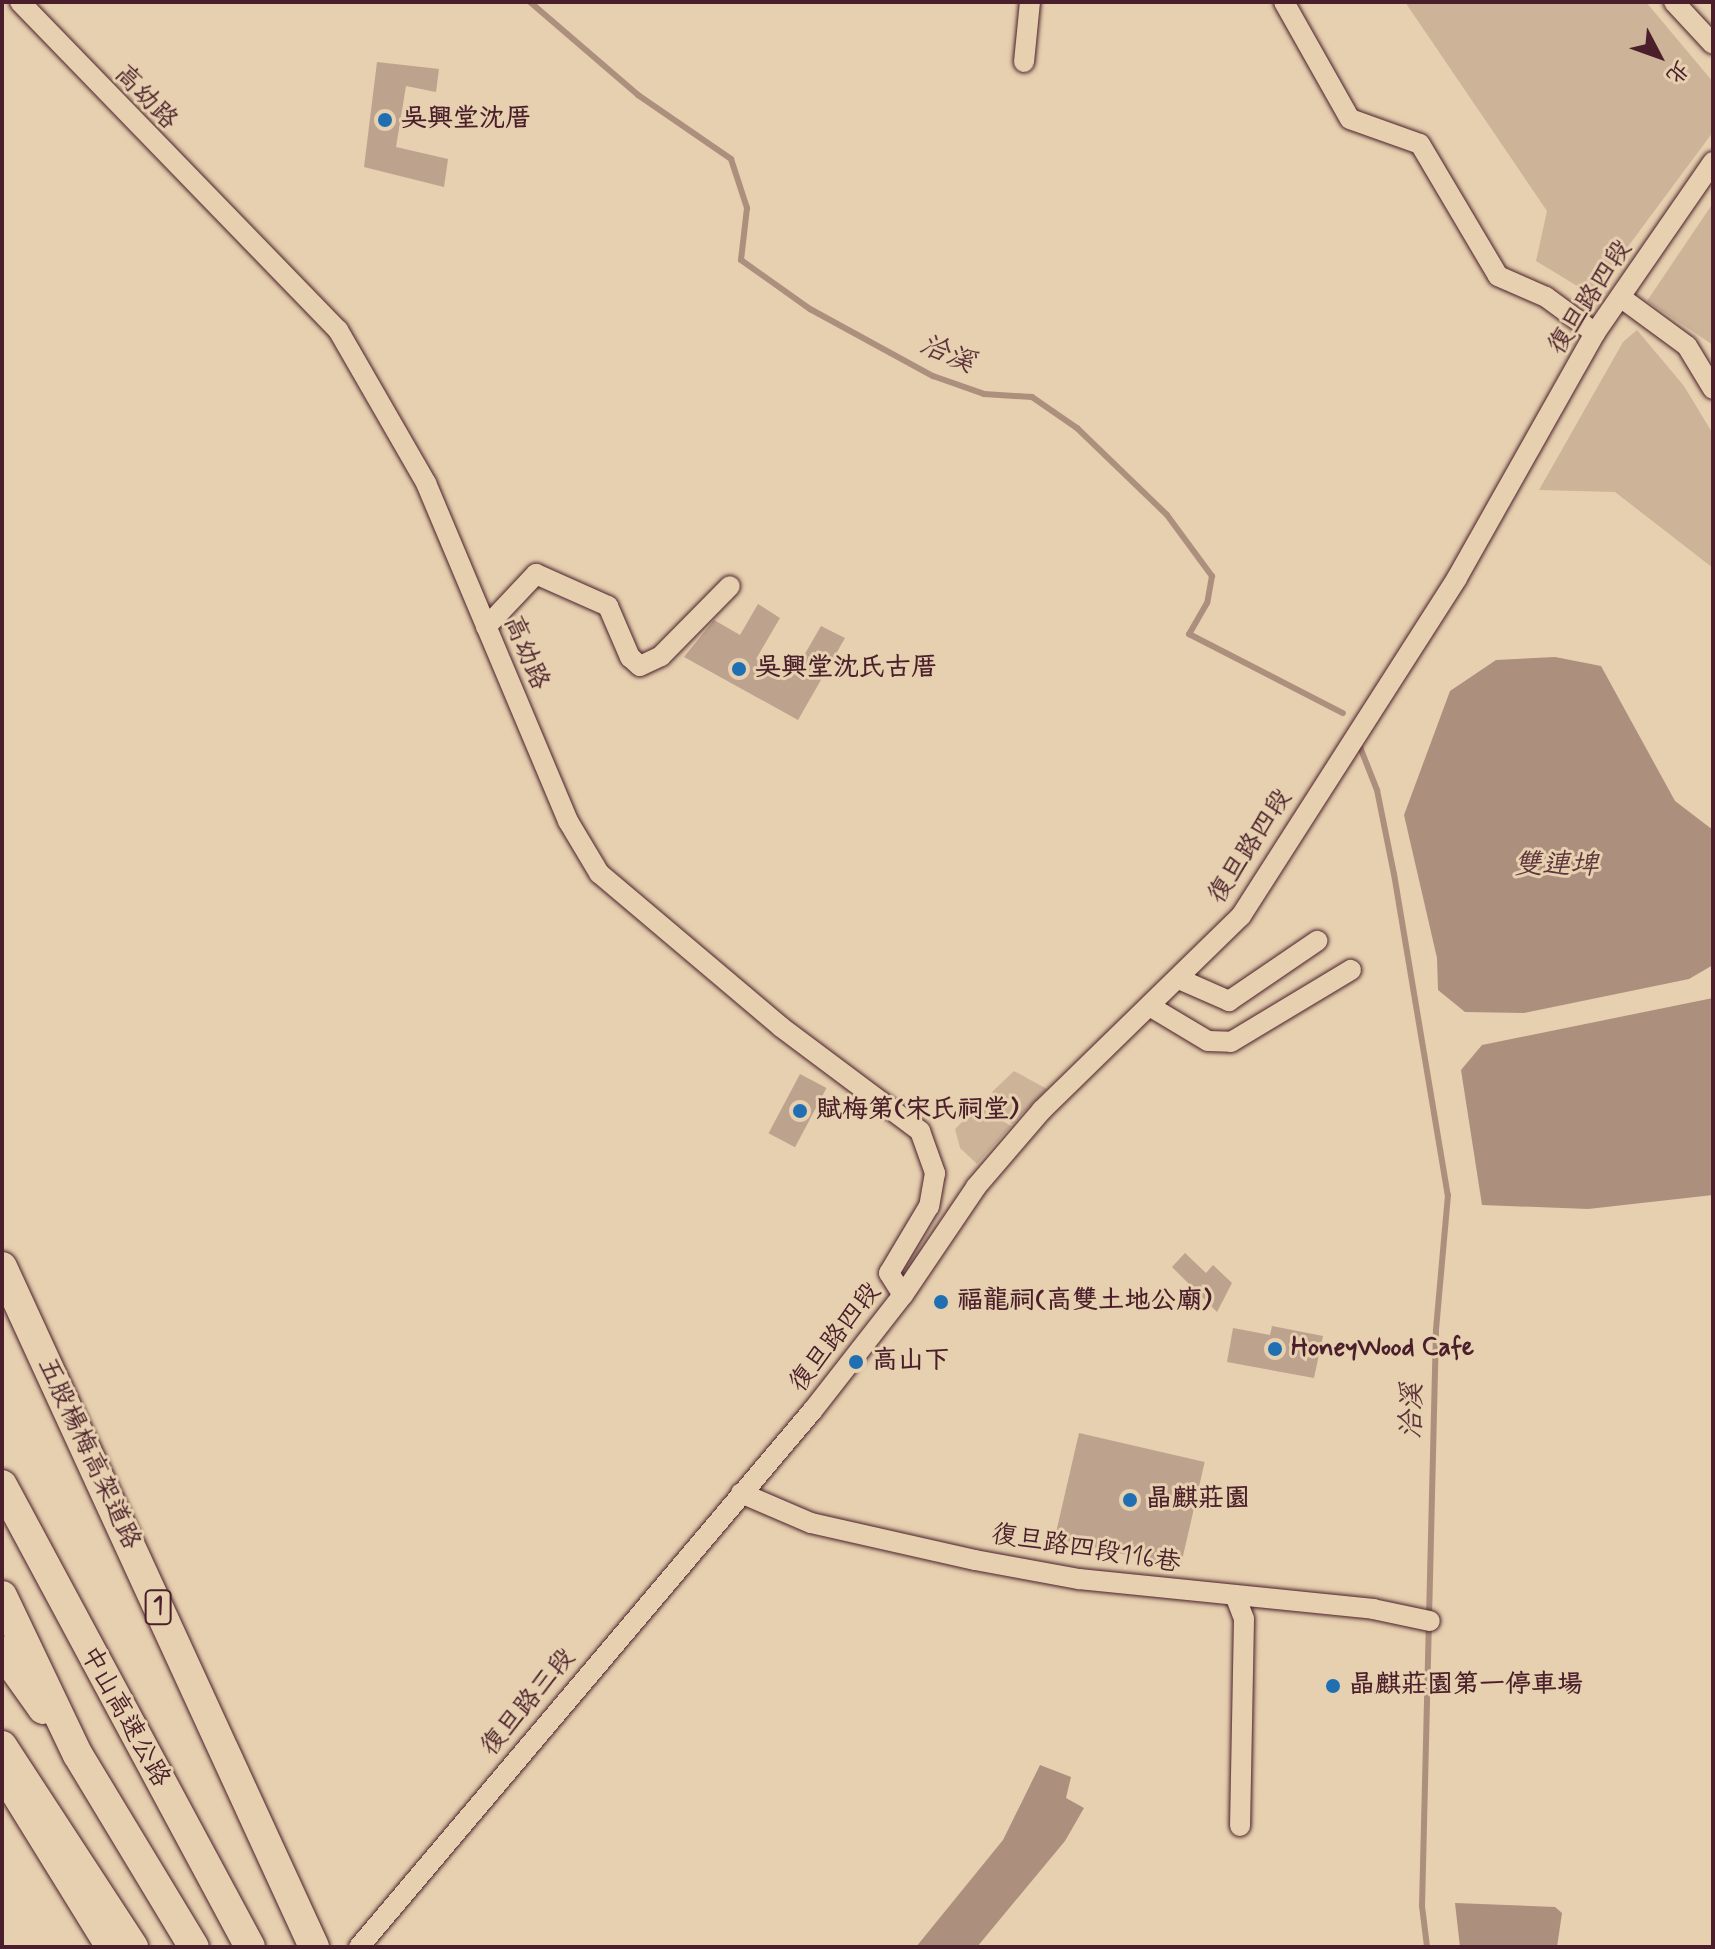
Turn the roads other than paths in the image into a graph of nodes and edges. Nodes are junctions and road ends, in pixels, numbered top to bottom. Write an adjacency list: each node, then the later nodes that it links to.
1 (20, 2): 12 (street, 高幼路)
2 (1030, 2): 6 (street)
3 (1284, 2): 9 (street)
4 (1674, 2): 5 (street)
5 (1713, 44)
6 (1024, 62)
7 (1713, 162): 8 (street, 復旦路四段)
8 (1623, 299): 9 (street, 復旦路四段); 10 (street)
9 (1595, 333): 15 (street, 復旦路四段)
10 (1713, 389)
11 (730, 586): 12 (street)
12 (486, 627): 18 (street, 高幼路)
13 (1317, 941): 15 (street)
14 (1351, 970): 16 (street)
15 (1179, 979): 16 (street, 復旦路四段)
16 (1151, 1007): 18 (street, 復旦路四段)
17 (2, 1267): 33 (highway, 五股楊梅高架道路 / 1)
18 (903, 1295): 20 (street, 復旦路四段)
19 (2, 1485): 32 (highway, 中山高速公路)
20 (741, 1493): 22 (street, 復旦路四段116巷); 34 (street, 復旦路三段)
21 (2, 1596): 26 (highway, 中山高速公路)
22 (1236, 1598): 23 (street, 復旦路四段116巷); 28 (street)
23 (1430, 1621)
24 (2, 1651): 26 (highway)
25 (2, 1746): 30 (highway)
26 (78, 1755): 31 (highway, 中山高速公路)
27 (2, 1780): 29 (street)
28 (1240, 1826)
29 (105, 1947)
30 (133, 1947)
31 (194, 1947)
32 (250, 1947)
33 (314, 1947)
34 (359, 1947)

